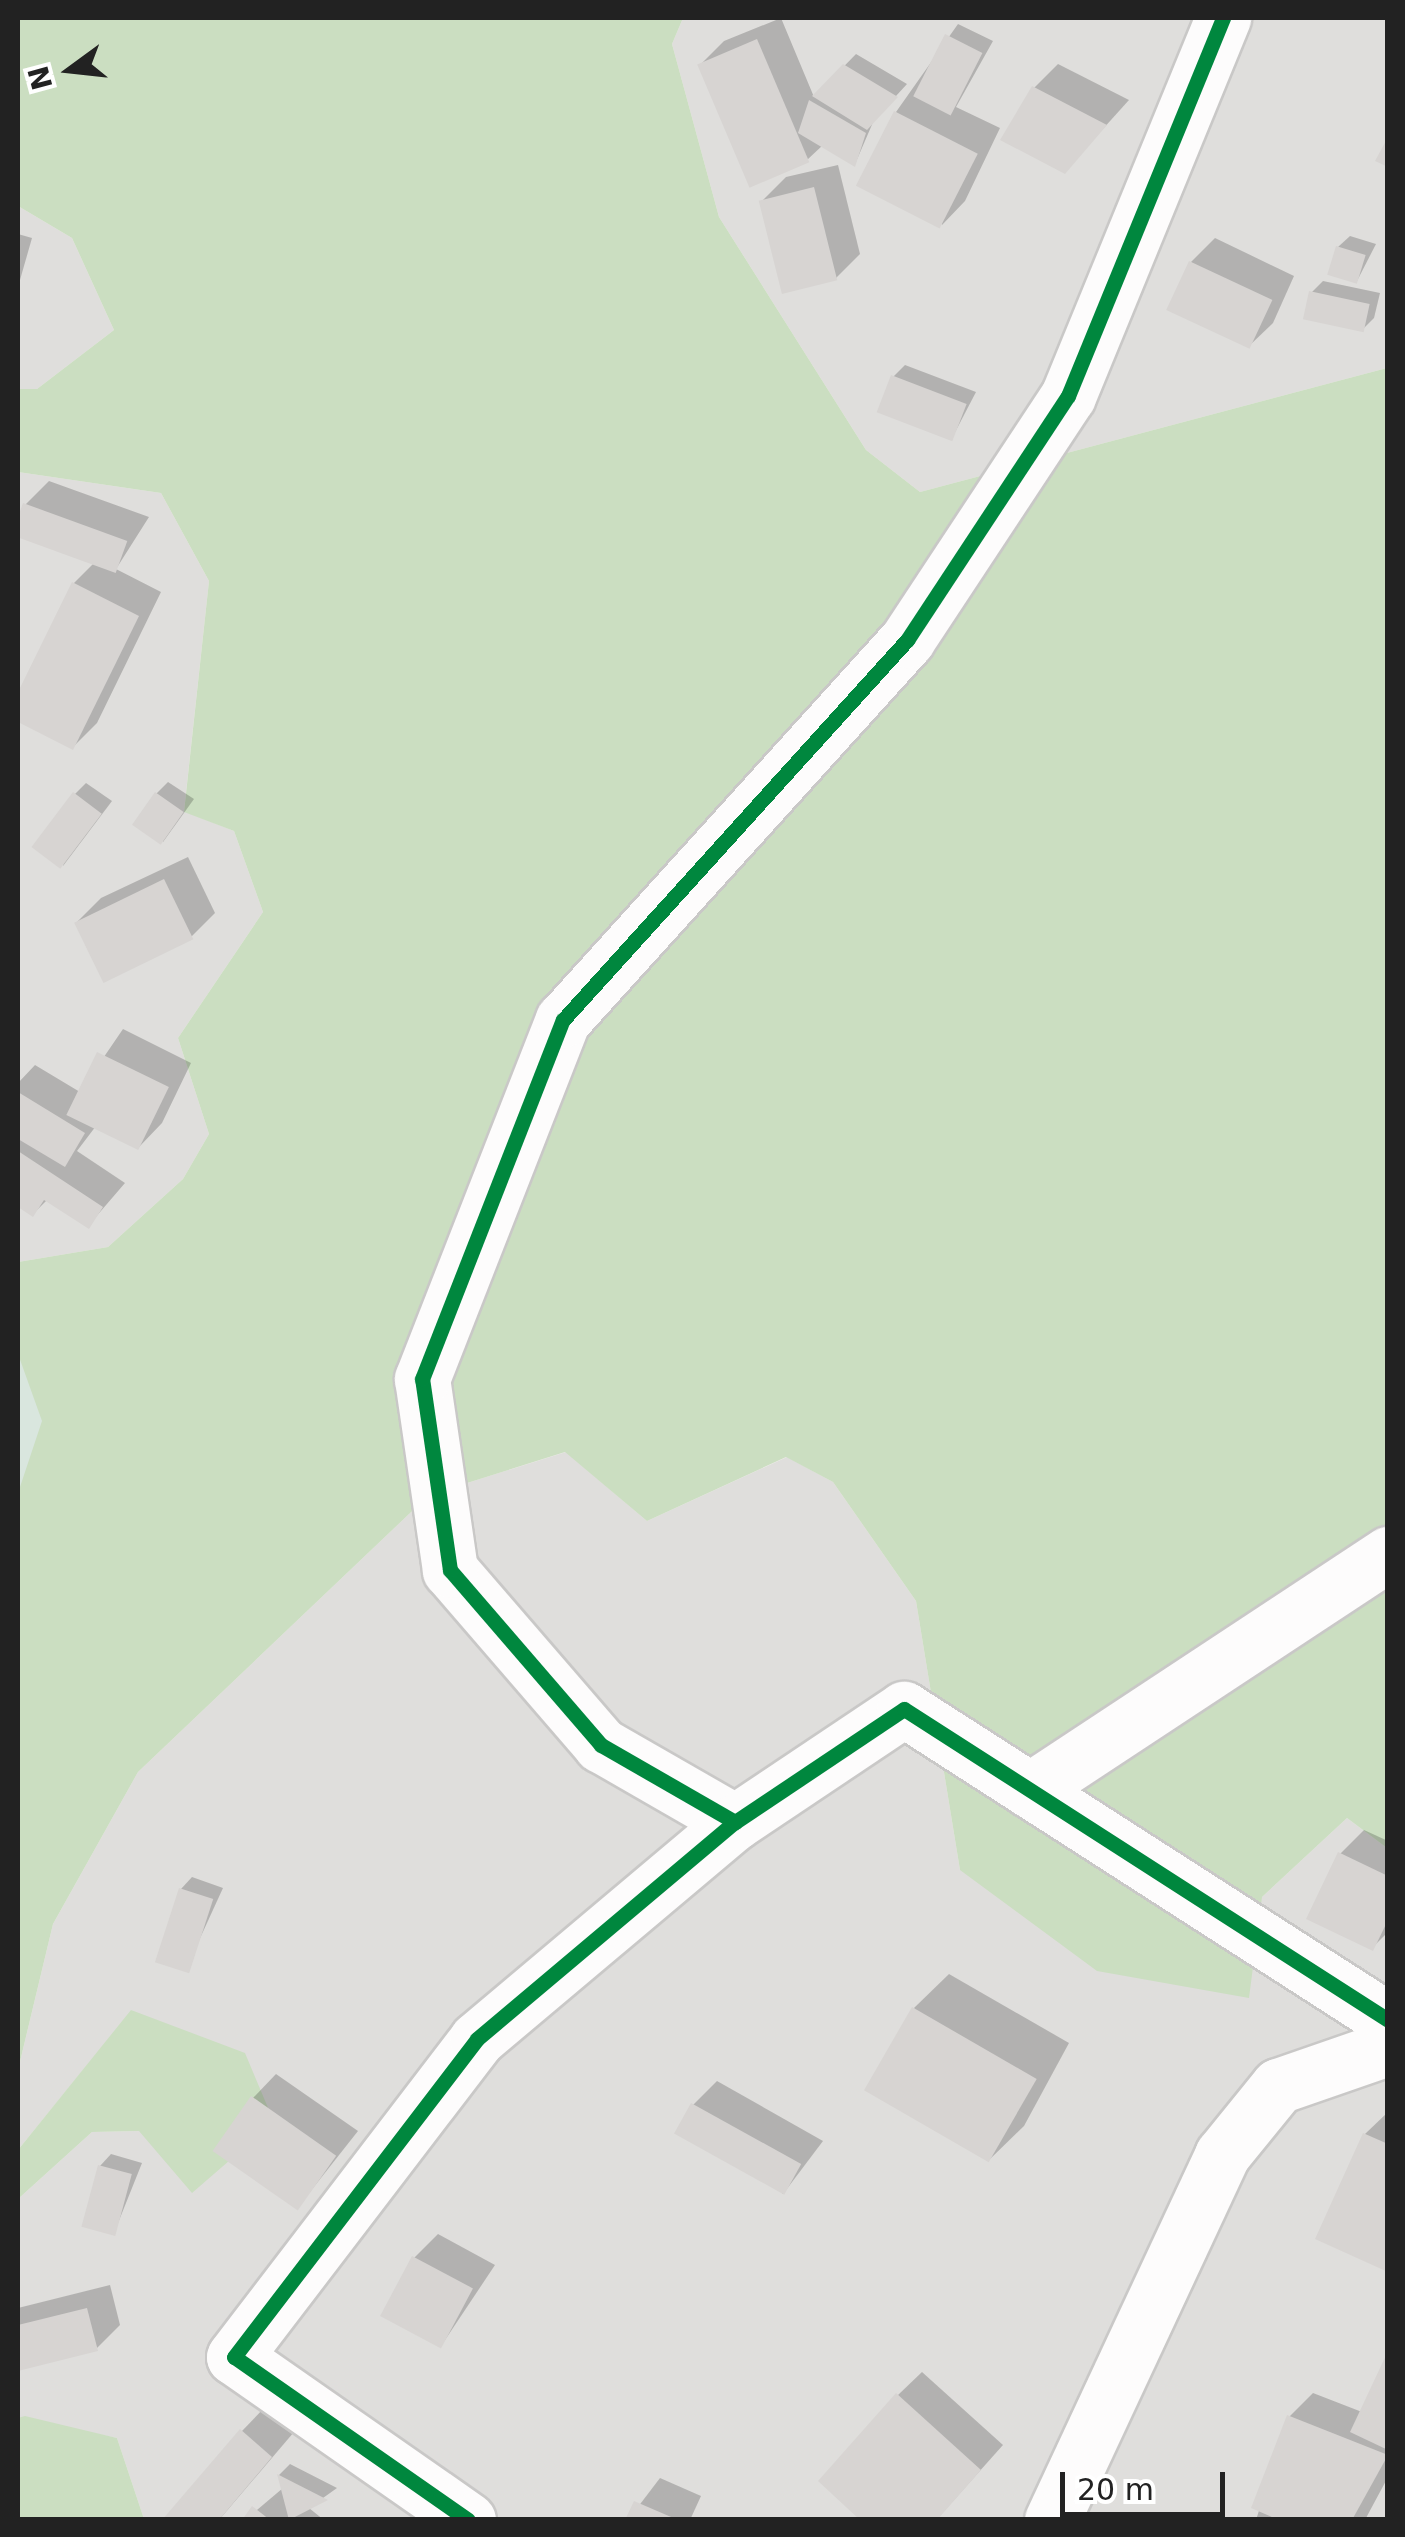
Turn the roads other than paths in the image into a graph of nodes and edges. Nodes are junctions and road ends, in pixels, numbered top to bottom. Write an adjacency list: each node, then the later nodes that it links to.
1 (1223, 18): 4 (street)
2 (1388, 1554): 3 (street)
3 (1030, 1790): 4 (street); 5 (street)
4 (734, 1822): 7 (street)
5 (1388, 2020)
6 (1388, 2048): 8 (street)
7 (468, 2520)
8 (1052, 2520)

